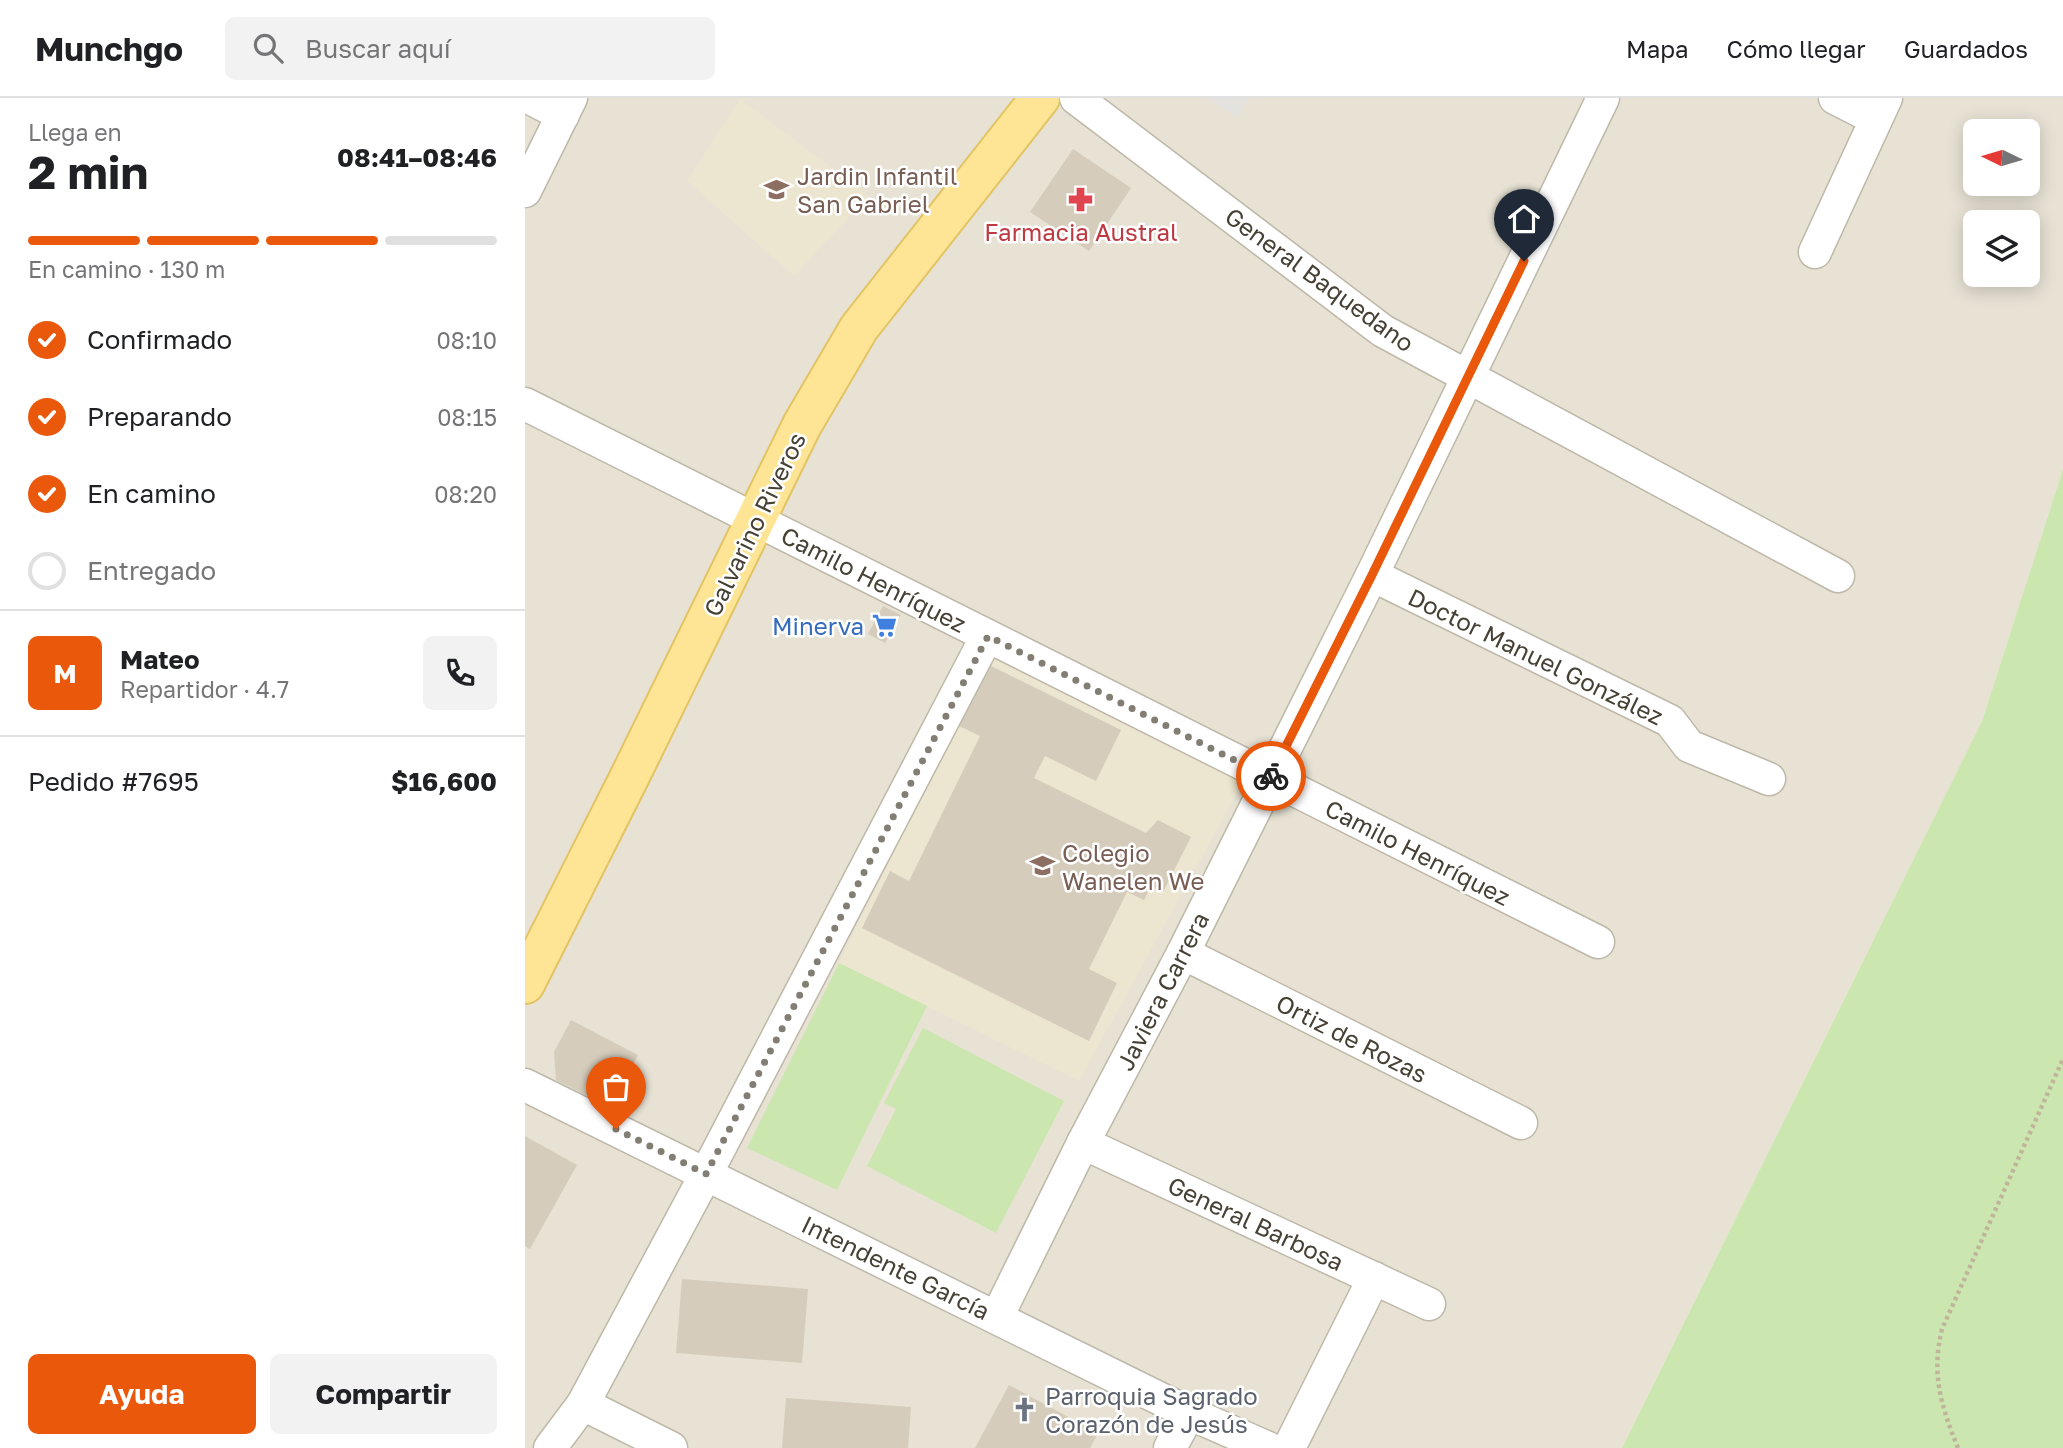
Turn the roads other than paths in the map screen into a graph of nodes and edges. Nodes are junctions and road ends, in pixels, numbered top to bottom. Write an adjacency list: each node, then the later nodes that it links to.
1 (530, 98): 6 (street)
2 (1039, 98): 12 (main road, Galvarino Riveros)
3 (1076, 98): 10 (street, General Baquedano)
4 (1603, 98): 10 (street, Javiera Carrera)
5 (1835, 98): 7 (street)
6 (567, 106): 8 (street)
7 (1881, 108): 9 (street)
8 (525, 191)
9 (1815, 252)
10 (1467, 377): 13 (street, Javiera Carrera); 14 (street, General Baquedano)
11 (525, 404): 12 (street, Camilo Henríquez)
12 (755, 520): 15 (street, Camilo Henríquez); 20 (main road, Galvarino Riveros)
13 (1372, 575): 16 (street, Javiera Carrera); 17 (street, Doctor Manuel González)
14 (1838, 576)
15 (988, 636): 16 (street, Camilo Henríquez); 24 (street)
16 (1270, 778): 18 (street, Camilo Henríquez); 19 (street, Javiera Carrera)
17 (1769, 779)
18 (1598, 942)
19 (1183, 953): 22 (street, Ortiz de Rozas); 23 (street, Javiera Carrera)
20 (525, 984)
21 (525, 1084): 24 (street, Intendente García)
22 (1521, 1122)
23 (1083, 1143): 25 (street, General Barbosa); 27 (street, Javiera Carrera)
24 (706, 1174): 27 (street, Intendente García); 28 (street)
25 (1374, 1278): 26 (street, General Barbosa); 34 (street)
26 (1429, 1304)
27 (997, 1317): 29 (street, Intendente García)
28 (583, 1404): 30 (street); 31 (street)
29 (1189, 1413): 32 (street); 33 (street, Intendente García)
30 (551, 1448)
31 (671, 1448)
32 (1170, 1448)
33 (1268, 1448)
34 (1289, 1448)

